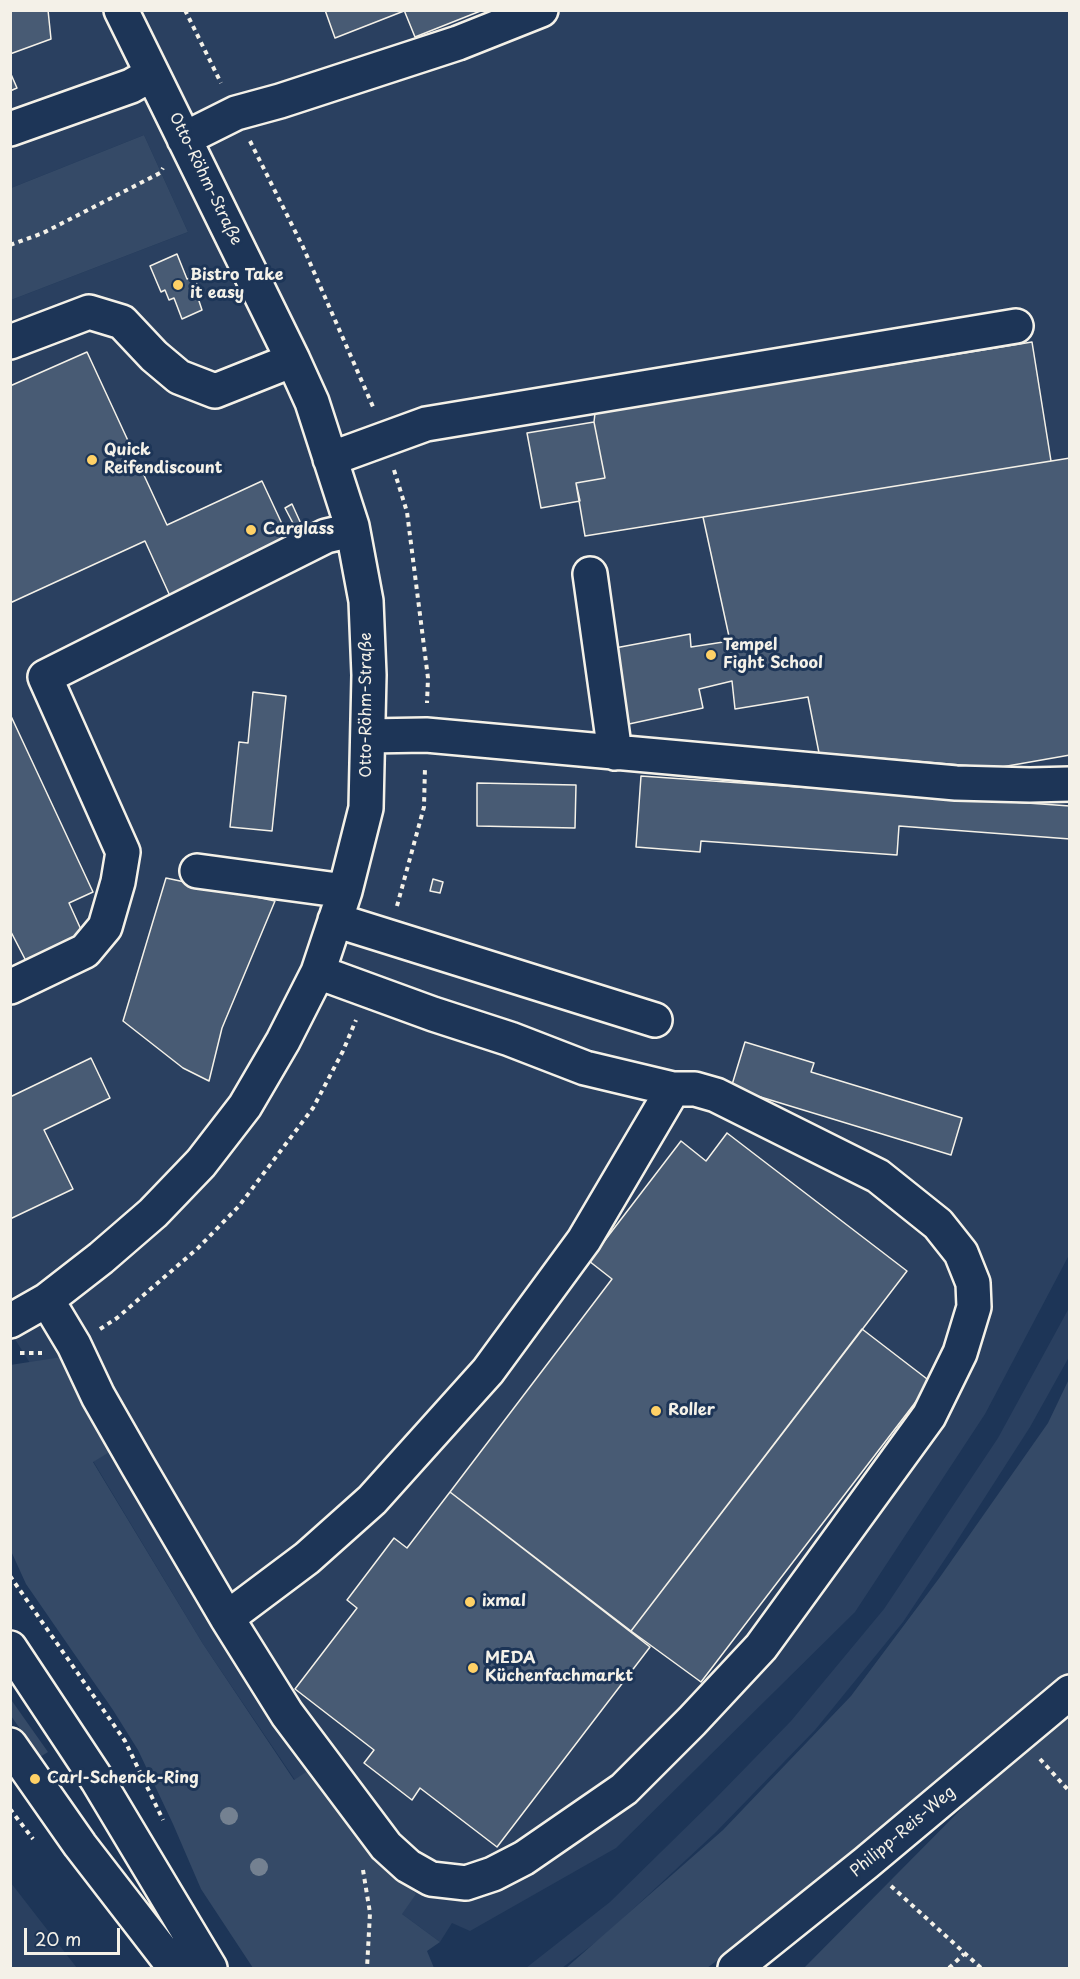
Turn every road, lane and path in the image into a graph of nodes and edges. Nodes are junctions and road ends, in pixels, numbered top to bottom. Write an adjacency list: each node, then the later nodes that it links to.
1 (121, 10): 4 (street, Otto-Röhm-Straße)
2 (184, 10): 5 (path)
3 (541, 10): 5 (street)
4 (152, 74): 6 (street); 7 (street, Otto-Röhm-Straße)
5 (236, 113): 7 (street); 12 (path)
6 (10, 129)
7 (176, 150): 8 (path); 11 (street, Otto-Röhm-Straße)
8 (10, 245)
9 (1016, 326): 12 (street)
10 (10, 342): 11 (street)
11 (293, 360): 13 (street, Otto-Röhm-Straße)
12 (384, 441): 13 (street); 16 (path)
13 (330, 459): 14 (street, Otto-Röhm-Straße)
14 (352, 530): 17 (street, Otto-Röhm-Straße); 24 (street)
15 (590, 574): 18 (street)
16 (426, 735): 17 (street); 18 (street); 22 (path)
17 (368, 736): 21 (street, Otto-Röhm-Straße)
18 (615, 753): 19 (street)
19 (1070, 784)
20 (197, 871): 21 (street)
21 (340, 905): 22 (street); 23 (street, Otto-Röhm-Straße)
22 (388, 938): 26 (street)
23 (318, 972): 25 (street); 28 (street, Otto-Röhm-Straße)
24 (10, 987)
25 (369, 991): 27 (street); 30 (path)
26 (655, 1020)
27 (673, 1089): 32 (street); 32 (street)
28 (47, 1300): 29 (street, Otto-Röhm-Straße); 30 (street)
29 (10, 1321)
30 (74, 1345): 31 (path); 32 (street)
31 (13, 1353)
32 (227, 1618)
33 (10, 1648): 41 (street)
34 (1070, 1692): 35 (street, Philipp-Reis-Weg)
35 (1018, 1735): 37 (path); 38 (street, Philipp-Reis-Weg)
36 (10, 1745): 40 (street)
37 (1070, 1792)
38 (866, 1863): 39 (path); 42 (street, Philipp-Reis-Weg)
39 (964, 1954): 43 (path); 44 (path)
40 (175, 1968)
41 (210, 1968)
42 (735, 1968)
43 (949, 1968)
44 (981, 1968)

